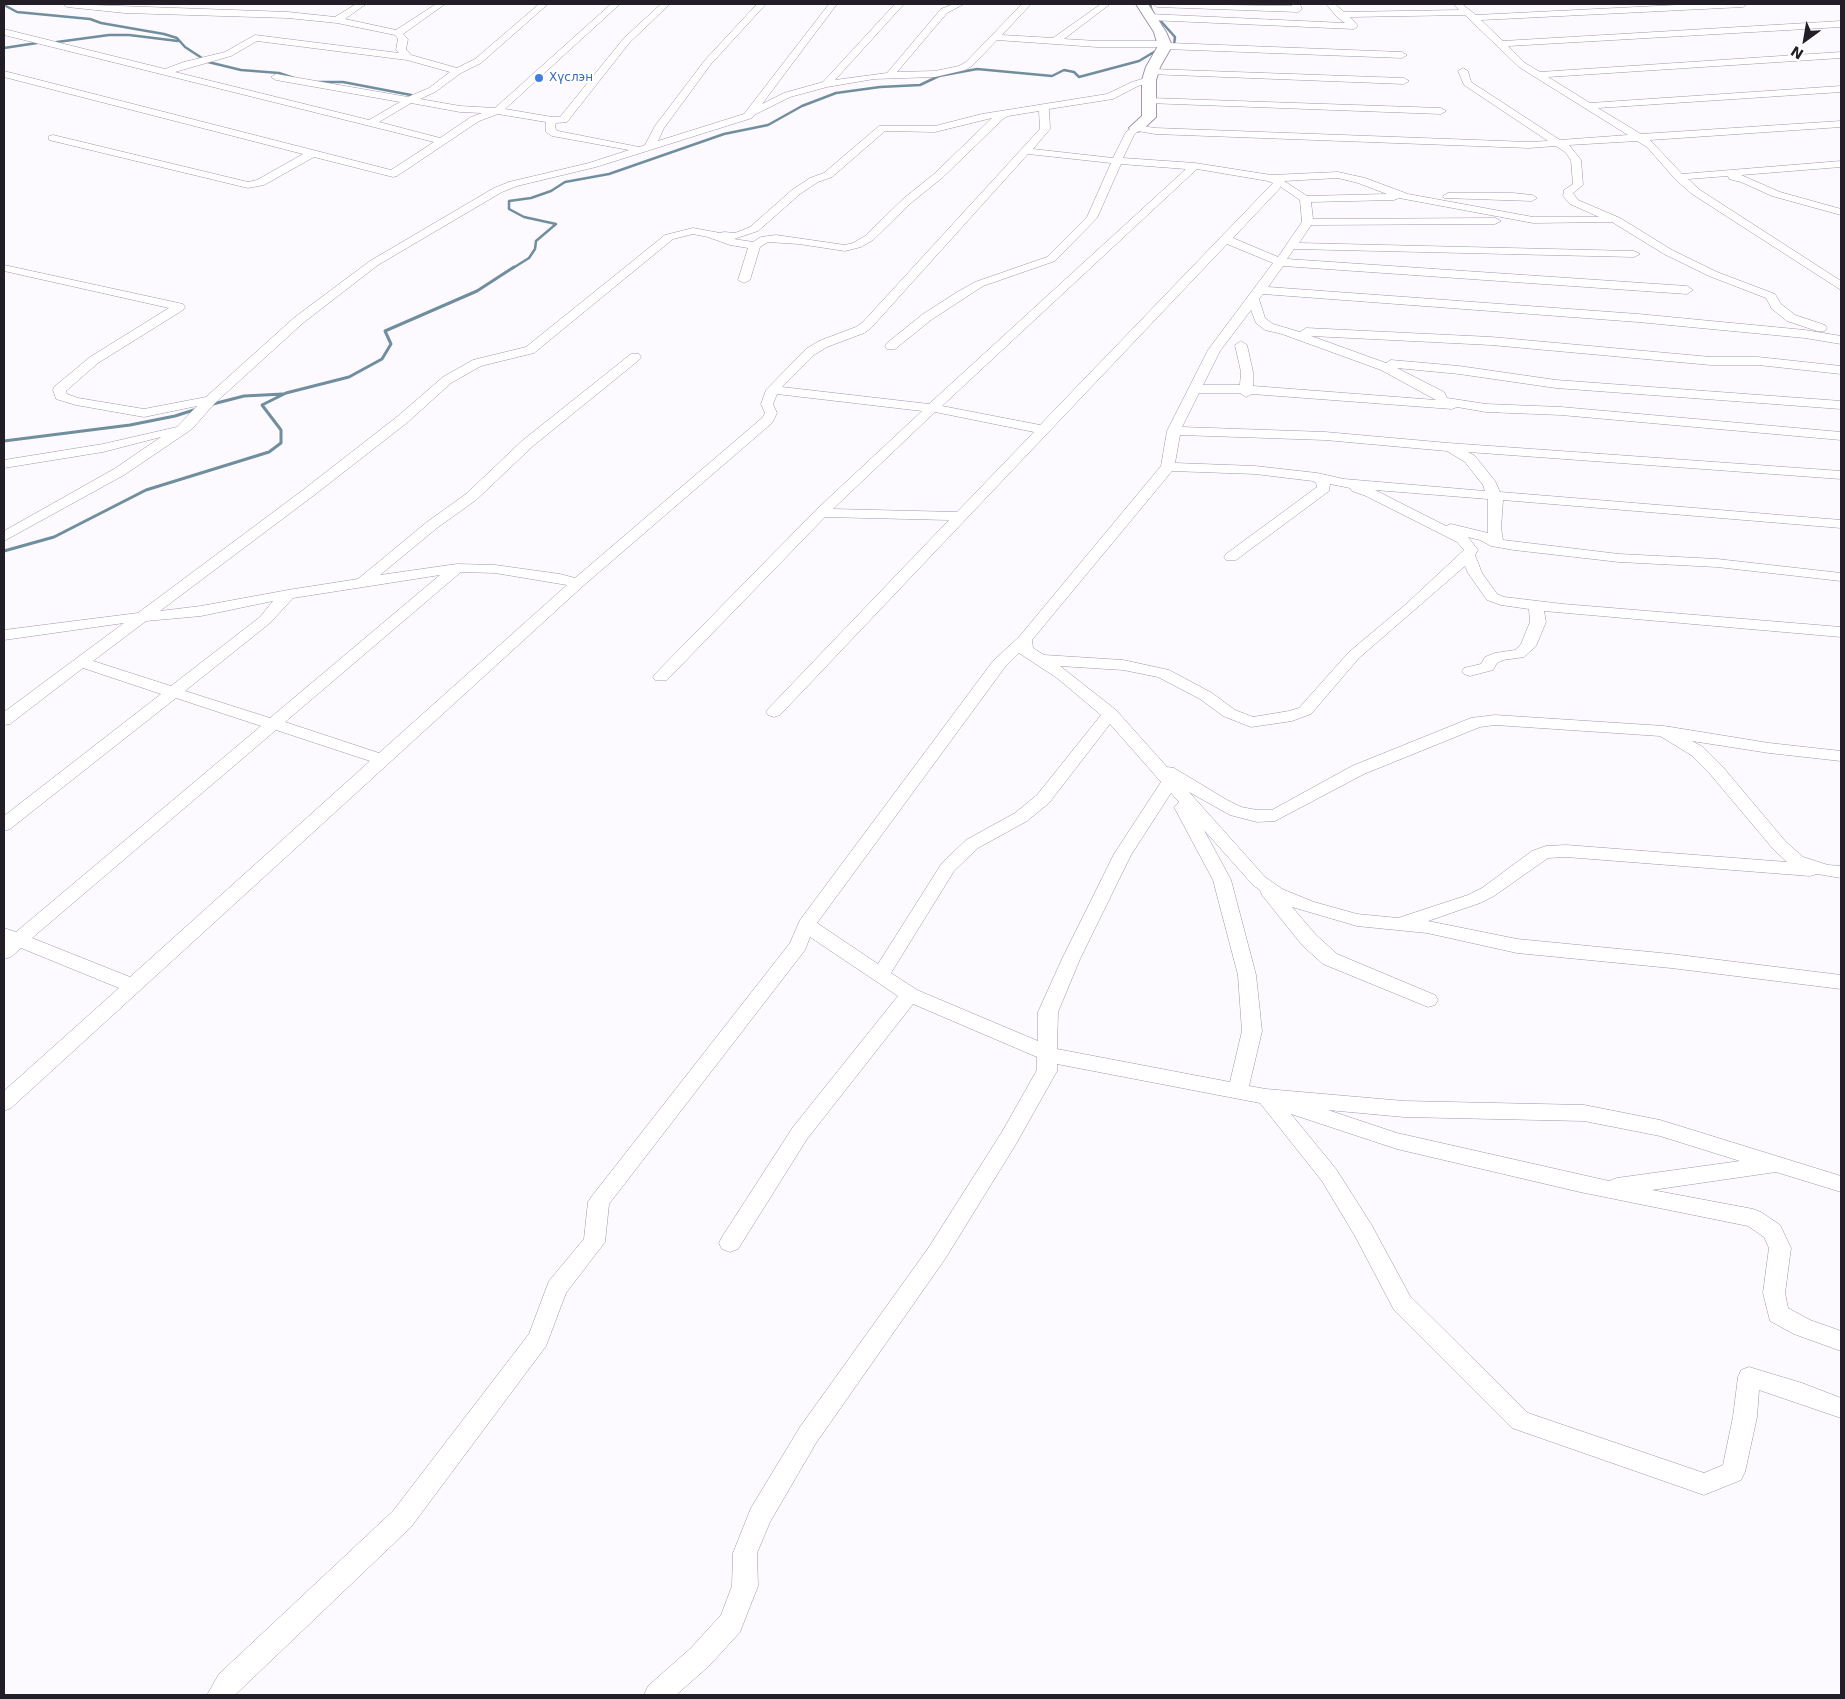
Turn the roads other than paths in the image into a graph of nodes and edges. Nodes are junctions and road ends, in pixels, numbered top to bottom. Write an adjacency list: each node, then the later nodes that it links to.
1 (68, 4): 20 (street)
2 (264, 4): 20 (street)
3 (362, 4): 25 (street)
4 (441, 4): 28 (street)
5 (544, 4): 36 (street)
6 (616, 4): 51 (street)
7 (666, 4): 55 (street)
8 (762, 4): 63 (street)
9 (833, 4): 54 (street)
10 (900, 4): 45 (street)
11 (960, 4): 40 (street)
12 (1027, 4): 29 (street)
13 (1106, 4): 30 (street)
14 (1142, 4): 23 (street)
15 (1157, 4): 16 (street); 24 (street)
16 (1296, 4)
17 (1330, 4): 21 (street)
18 (1457, 4): 22 (street)
19 (1744, 4): 22 (street)
20 (247, 14): 25 (street)
21 (1340, 15): 22 (street); 24 (street)
22 (1471, 15): 32 (street)
23 (1149, 17): 24 (street); 31 (street)
24 (1165, 18): 31 (street)
25 (337, 20): 28 (street)
26 (1841, 24): 32 (street)
27 (4, 32): 38 (street)
28 (398, 33): 35 (street)
29 (994, 37): 30 (street); 40 (street)
30 (1055, 41): 31 (street)
31 (1173, 41): 33 (street); 42 (street)
32 (1500, 44): 41 (street)
33 (1402, 54)
34 (1841, 55): 41 (street)
35 (408, 57): 36 (street); 38 (street)
36 (458, 71): 47 (street)
37 (1463, 71): 62 (street)
38 (166, 72): 56 (street)
39 (4, 74): 65 (street)
40 (890, 75): 45 (street)
41 (1537, 75): 49 (street)
42 (1150, 76): 44 (street); 48 (street); 50 (street)
43 (276, 77): 47 (street)
44 (1404, 81)
45 (826, 84): 54 (street)
46 (1841, 89): 49 (street)
47 (410, 100): 51 (street); 56 (street)
48 (1150, 101): 52 (street); 58 (street)
49 (1586, 106): 60 (street)
50 (1044, 108): 53 (street); 64 (street)
51 (497, 111): 55 (street); 61 (street)
52 (1441, 111)
53 (1006, 114): 81 (street); 83 (street)
54 (748, 116): 63 (street)
55 (552, 120): 63 (street)
56 (371, 123): 61 (street)
57 (1841, 124): 60 (street)
58 (1136, 128): 62 (street); 66 (street)
59 (53, 138): 65 (street)
60 (1639, 138): 62 (street); 70 (street)
61 (442, 141): 65 (street)
62 (1560, 144): 79 (street)
63 (645, 148): 103 (street)
64 (1026, 151): 66 (street); 101 (street)
65 (311, 154)
66 (1117, 161): 68 (street); 96 (street)
67 (1841, 164): 69 (street)
68 (1195, 166): 71 (street); 106 (street)
69 (1716, 175): 70 (street); 76 (street)
70 (1679, 177): 89 (street)
71 (1276, 180): 72 (street); 73 (street); 82 (street)
72 (1405, 197): 73 (street); 74 (street); 78 (street)
73 (1305, 198): 80 (street)
74 (1532, 198)
75 (1841, 208): 76 (street)
76 (1829, 209): 77 (street)
77 (1841, 212)
78 (1532, 220): 79 (street); 80 (street)
79 (1616, 220): 93 (street)
80 (1308, 222): 84 (street)
81 (711, 234): 83 (street); 132 (street)
82 (1226, 239): 86 (street); 108 (street)
83 (756, 245): 88 (street)
84 (1292, 246): 85 (street); 86 (street)
85 (1634, 254)
86 (1280, 262): 90 (street); 91 (street)
87 (4, 268): 103 (street)
88 (744, 280)
89 (1841, 286)
90 (1687, 290)
91 (1256, 295): 92 (street); 94 (street); 100 (street)
92 (1286, 331): 97 (street); 99 (street)
93 (1841, 333)
94 (1841, 340)
95 (1241, 345): 102 (street)
96 (891, 346)
97 (1359, 356): 104 (street); 105 (street)
98 (636, 357): 128 (street)
99 (1841, 370)
100 (1196, 389): 102 (street); 109 (street)
101 (772, 390): 106 (street); 129 (street)
102 (1246, 391): 104 (street)
103 (210, 400): 107 (street)
104 (1467, 406): 110 (street)
105 (1841, 406)
106 (932, 408): 108 (street); 118 (street)
107 (187, 426): 112 (street); 122 (street)
108 (1044, 430): 119 (street)
109 (1174, 431): 111 (street); 113 (street)
110 (1841, 436)
111 (1448, 447): 114 (street); 117 (street)
112 (4, 464)
113 (1168, 467): 115 (street); 135 (street)
114 (1841, 475)
115 (1317, 477): 116 (street); 125 (street)
116 (1344, 483): 117 (street); 120 (street)
117 (1495, 495): 121 (street); 123 (street)
118 (822, 513): 119 (street); 139 (street)
119 (962, 516): 141 (street)
120 (1421, 519): 123 (street); 124 (street)
121 (1841, 524)
122 (4, 537)
123 (1491, 540): 124 (street); 127 (street)
124 (1469, 553): 131 (street); 136 (street)
125 (1231, 557)
126 (457, 568): 128 (street); 129 (street); 144 (street)
127 (1841, 577)
128 (362, 583): 130 (street)
129 (578, 583): 147 (street)
130 (288, 594): 132 (street); 140 (street)
131 (1536, 606): 133 (street); 138 (street)
132 (144, 615): 134 (street); 137 (street)
133 (1841, 632)
134 (4, 636)
135 (1024, 640): 136 (street); 154 (street)
136 (1037, 659): 142 (street)
137 (82, 663): 140 (street); 143 (street)
138 (1470, 671)
139 (661, 677)
140 (173, 692): 144 (street); 150 (street)
141 (774, 712)
142 (1110, 714): 148 (street); 157 (street)
143 (4, 720)
144 (275, 723): 147 (street); 155 (street)
145 (1664, 731): 146 (street); 148 (street); 151 (street)
146 (1841, 756)
147 (382, 759): 159 (street)
148 (1153, 762): 149 (street)
149 (1169, 784): 152 (street); 162 (street); 163 (street)
150 (4, 826)
151 (1834, 872): 153 (street)
152 (1260, 881): 153 (street); 161 (street)
153 (1400, 923): 158 (street)
154 (806, 925): 157 (street); 172 (street)
155 (11, 937): 156 (street); 159 (street)
156 (4, 952)
157 (880, 976): 160 (street)
158 (1841, 982)
159 (133, 986): 165 (street)
160 (910, 996): 162 (street); 169 (street)
161 (1428, 1000)
162 (1047, 1053): 163 (street); 173 (street)
163 (1238, 1092): 164 (street)
164 (1266, 1097): 166 (street); 168 (street); 171 (street)
165 (4, 1103)
166 (1778, 1165): 167 (street); 168 (street)
167 (1841, 1184)
168 (1602, 1188): 170 (street)
169 (730, 1243)
170 (1841, 1341)
171 (1841, 1408)
172 (220, 1695)
173 (657, 1695)

